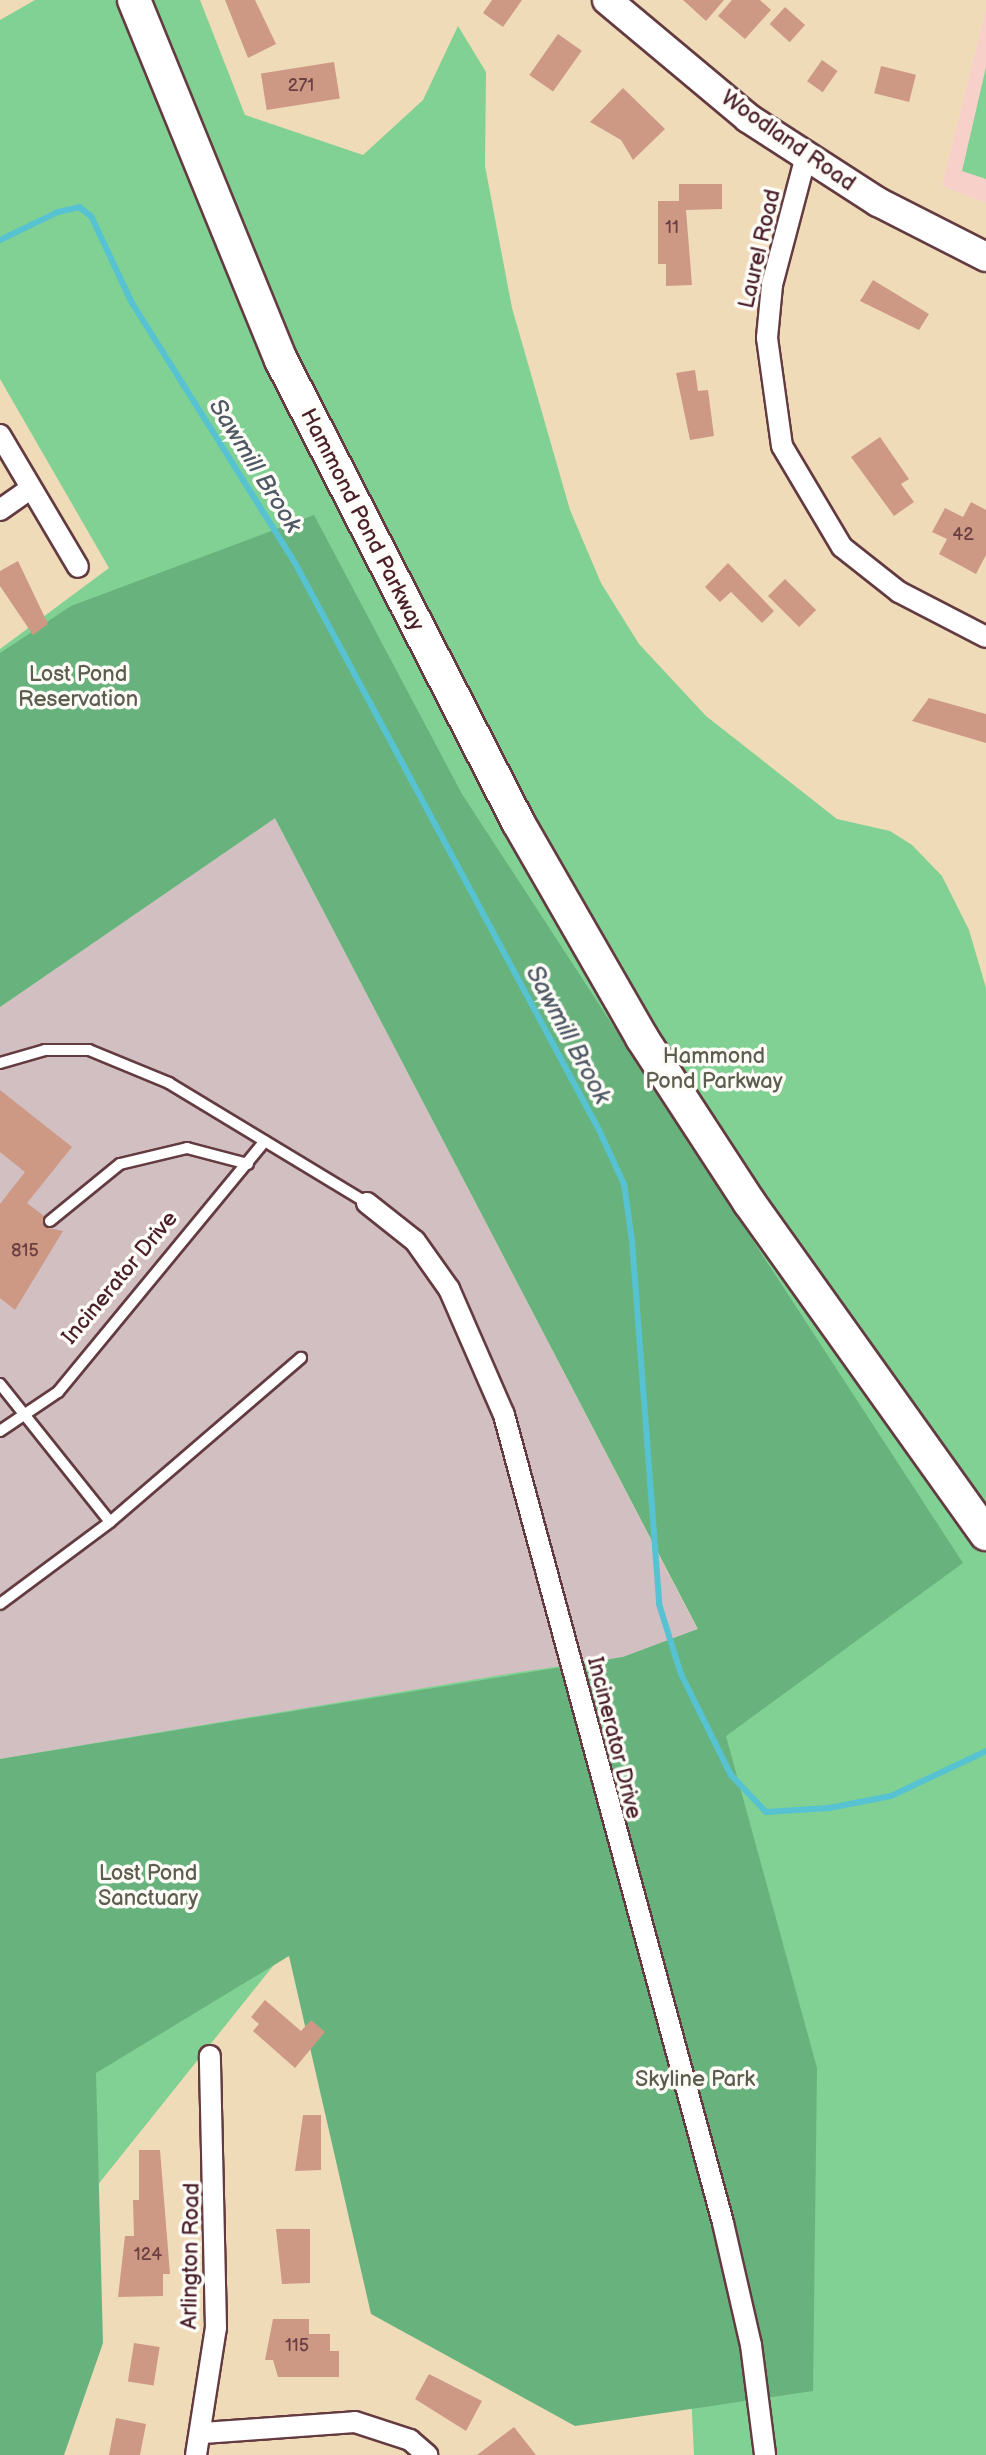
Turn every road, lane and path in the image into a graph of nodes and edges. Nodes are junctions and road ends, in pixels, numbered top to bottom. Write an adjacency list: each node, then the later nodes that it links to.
1 (134, 0): 20 (main road, Hammond Pond Parkway)
2 (607, 0): 3 (street, Woodland Road)
3 (806, 156): 4 (street, Woodland Road); 9 (street, Laurel Road)
4 (986, 257)
5 (0, 435): 6 (street)
6 (30, 489): 7 (street); 8 (street)
7 (0, 510)
8 (78, 567)
9 (986, 637)
10 (0, 1063): 11 (lane, Incinerator Drive)
11 (265, 1141): 12 (lane, Incinerator Drive); 13 (lane, Incinerator Drive)
12 (248, 1164): 14 (lane); 17 (lane, Incinerator Drive)
13 (367, 1203): 24 (street, Incinerator Drive)
14 (50, 1221)
15 (301, 1358): 19 (lane)
16 (0, 1384): 17 (lane)
17 (31, 1414): 18 (lane, Incinerator Drive); 19 (lane)
18 (0, 1431)
19 (110, 1522): 21 (lane)
20 (986, 1534)
21 (0, 1604)
22 (210, 2056): 23 (street, Arlington Road)
23 (203, 2433): 25 (street, Arlington Road); 26 (street)
24 (764, 2448)
25 (196, 2455)
26 (427, 2455)

